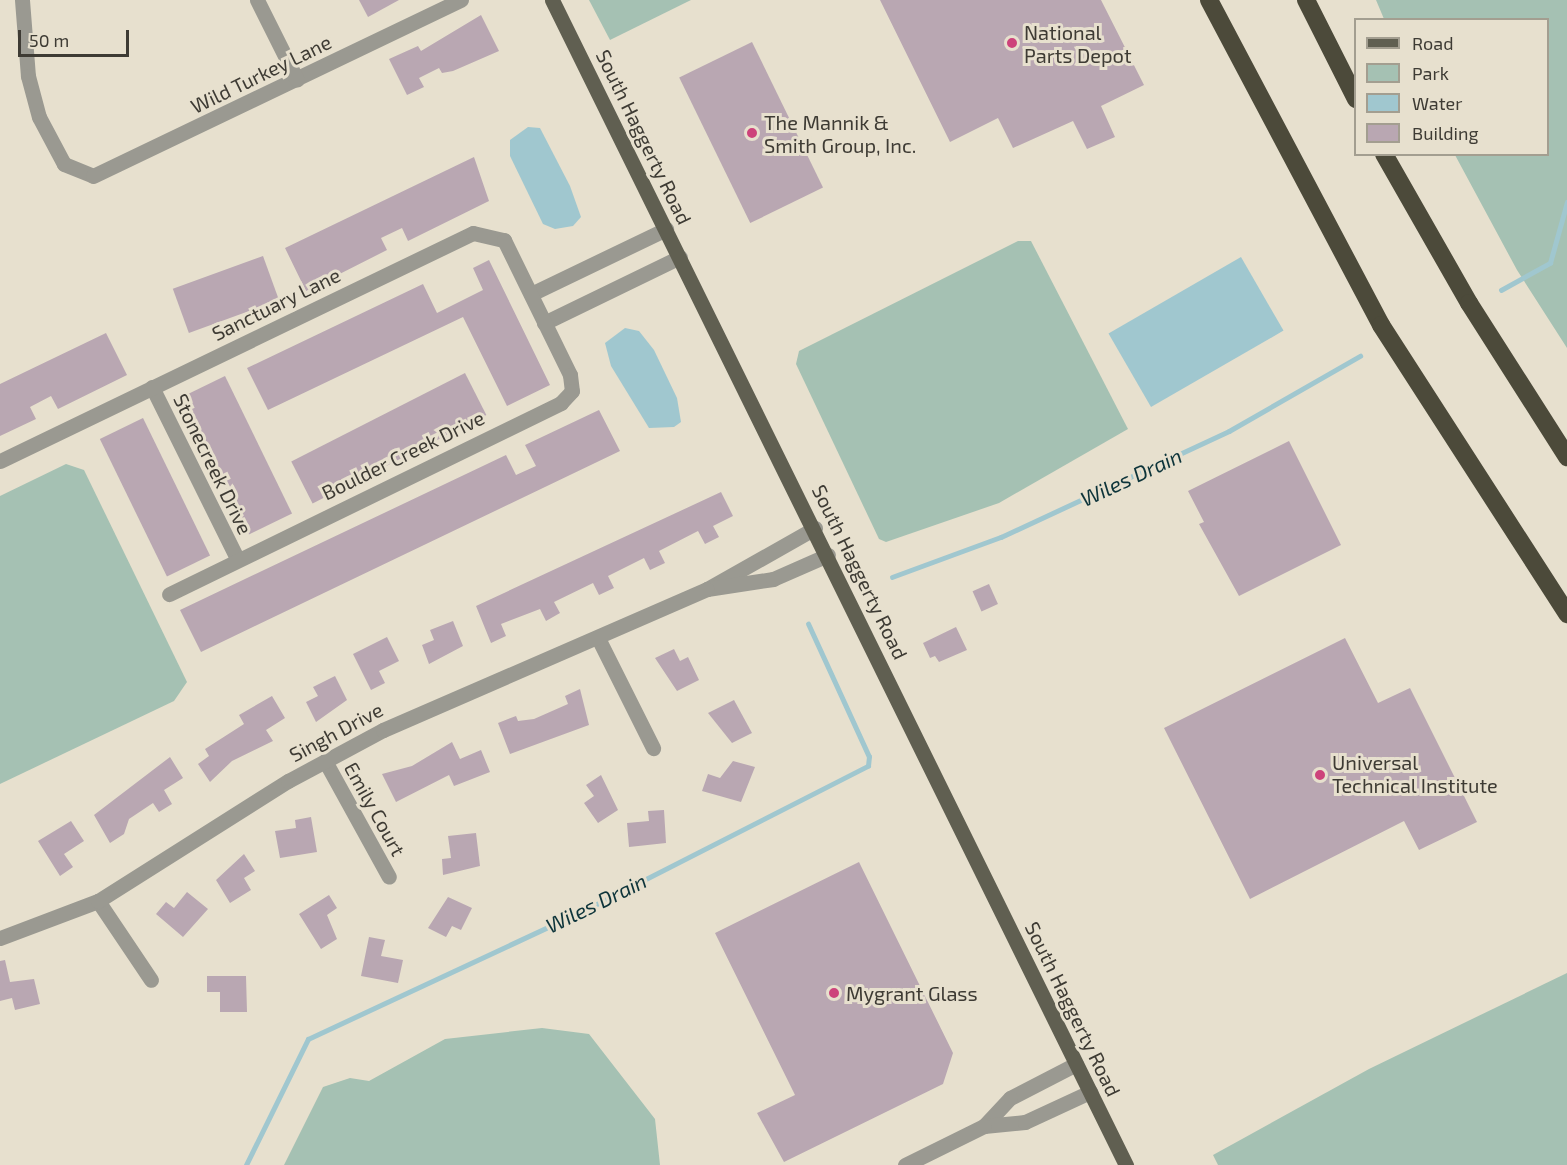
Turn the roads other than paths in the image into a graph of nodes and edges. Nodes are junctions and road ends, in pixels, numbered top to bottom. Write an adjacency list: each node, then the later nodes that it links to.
1 (22, 0): 7 (street, Wild Turkey Lane)
2 (257, 0): 7 (street)
3 (461, 0): 7 (street, Wild Turkey Lane)
4 (552, 0): 10 (main road, South Haggerty Road)
5 (1209, 0): 22 (highway)
6 (1306, 0): 8 (highway)
7 (297, 80)
8 (1354, 95)
9 (1385, 156): 15 (highway)
10 (666, 229): 11 (main road, South Haggerty Road); 12 (street)
11 (680, 257): 13 (street); 17 (main road, South Haggerty Road)
12 (534, 301): 13 (street, Boulder Creek Drive); 14 (street, Sanctuary Lane)
13 (544, 323): 19 (street, Boulder Creek Drive)
14 (152, 387): 16 (street, Sanctuary Lane); 19 (street, Stonecreek Drive)
15 (1567, 456)
16 (0, 460)
17 (815, 528): 18 (main road, South Haggerty Road); 20 (street, Singh Drive)
18 (828, 555): 20 (street, Singh Drive); 30 (main road, South Haggerty Road)
19 (237, 558): 21 (street, Boulder Creek Drive)
20 (707, 589): 23 (street, Singh Drive)
21 (169, 594)
22 (1567, 614)
23 (599, 640): 24 (street); 25 (street, Singh Drive)
24 (653, 748)
25 (325, 760): 26 (street, Emily Court); 27 (street, Singh Drive)
26 (389, 877)
27 (98, 901): 28 (street, Singh Drive); 29 (street)
28 (0, 939)
29 (151, 980)
30 (1076, 1064): 31 (main road, South Haggerty Road); 32 (street)
31 (1090, 1092): 32 (street); 34 (main road, South Haggerty Road)
32 (984, 1126): 33 (street)
33 (905, 1165)
34 (1126, 1165)

